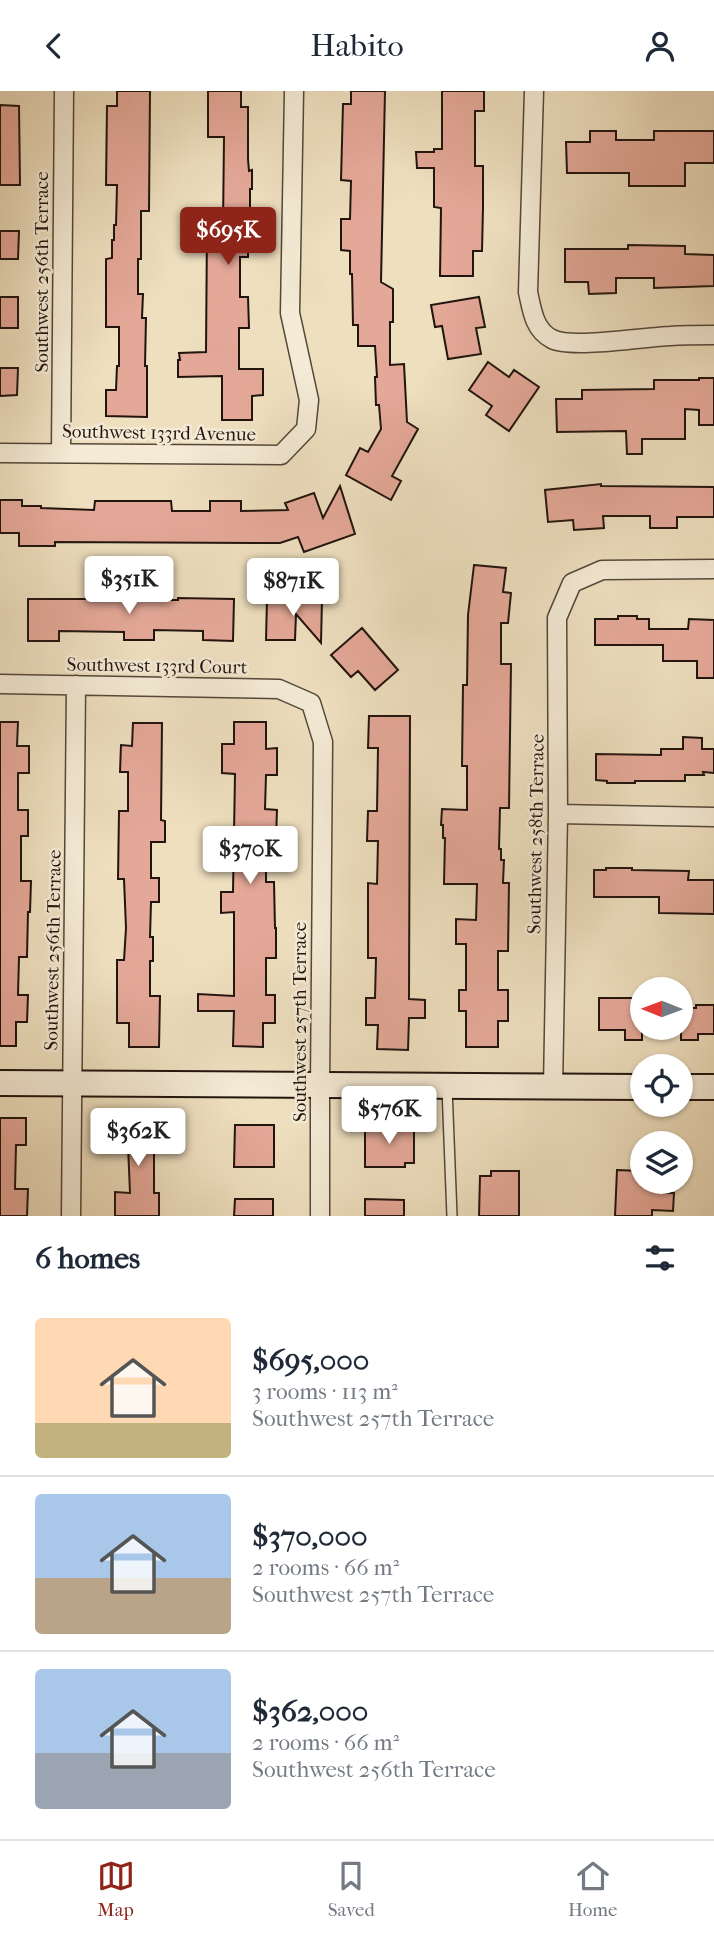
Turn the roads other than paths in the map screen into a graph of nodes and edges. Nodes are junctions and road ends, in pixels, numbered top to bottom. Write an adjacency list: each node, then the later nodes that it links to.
1 (64, 91): 6 (street, Southwest 256th Terrace)
2 (294, 91): 6 (street, Southwest 133rd Avenue)
3 (534, 91): 4 (street)
4 (714, 335)
5 (0, 453): 6 (street, Southwest 133rd Avenue)
6 (61, 453)
7 (714, 569): 11 (street, Southwest 258th Terrace)
8 (0, 684): 9 (street, Southwest 133rd Court)
9 (76, 685): 10 (street, Southwest 133rd Court); 14 (street, Southwest 256th Terrace)
10 (311, 703): 15 (street, Southwest 257th Terrace)
11 (558, 814): 12 (street); 20 (street, Southwest 258th Terrace)
12 (714, 817)
13 (0, 1083): 14 (street)
14 (72, 1083): 15 (street); 21 (street, Southwest 256th Terrace)
15 (320, 1086): 16 (street); 22 (street, Southwest 257th Terrace)
16 (447, 1087): 20 (street); 23 (lane)
17 (630, 1087): 20 (street)
18 (693, 1087): 19 (street)
19 (714, 1087)
20 (553, 1088)
21 (71, 1216)
22 (320, 1216)
23 (452, 1216)

